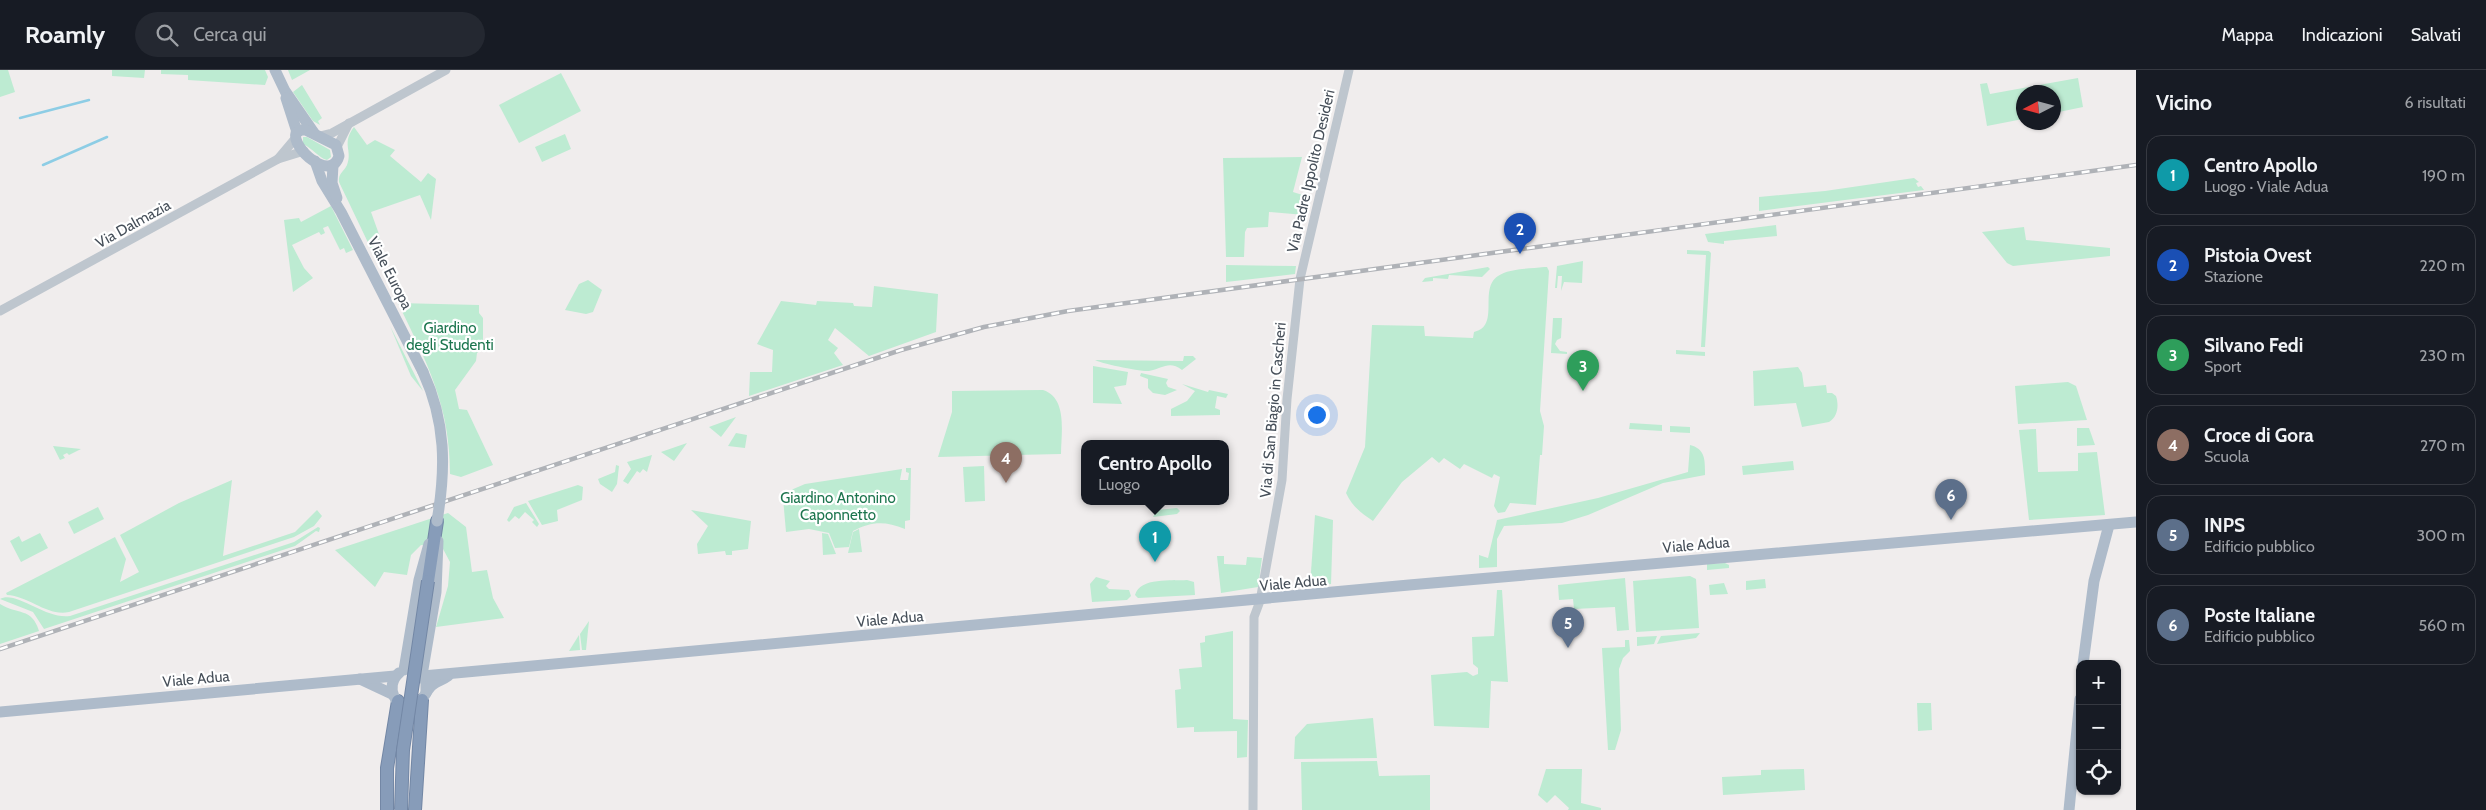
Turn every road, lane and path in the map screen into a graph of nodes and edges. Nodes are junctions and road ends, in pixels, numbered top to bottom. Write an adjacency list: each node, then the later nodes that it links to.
1 (275, 70): 4 (main road)
2 (446, 70): 5 (street)
3 (1349, 70): 14 (street, Via Padre Ippolito Desideri)
4 (285, 91): 6 (main road); 7 (main road)
5 (349, 123): 6 (street); 8 (street)
6 (317, 135): 7 (main road); 8 (main road)
7 (296, 136): 9 (main road); 10 (street, Via Dalmazia)
8 (337, 147): 12 (main road)
9 (304, 151): 10 (street, Via Dalmazia); 11 (main road)
10 (278, 159): 15 (street, Via Dalmazia)
11 (315, 161): 12 (main road); 13 (main road)
12 (333, 165): 13 (main road)
13 (341, 212): 16 (main road, Viale Europa, bridge)
14 (1300, 279): 20 (street, Via di San Biagio in Cascheri)
15 (0, 311)
16 (438, 521): 19 (highway)
17 (2136, 522): 18 (main road, Viale Adua)
18 (2109, 524): 20 (main road, Viale Adua); 22 (main road)
19 (433, 549): 21 (main road); 23 (main road); 32 (highway, bridge)
20 (1260, 601): 24 (main road, Viale Adua); 34 (street, Via di San Biagio in Cascheri)
21 (426, 654): 24 (main road); 25 (main road)
22 (2084, 660)
23 (400, 673): 25 (main road); 26 (main road, Viale Adua); 28 (main road)
24 (453, 673): 25 (main road, Viale Adua); 27 (main road)
25 (422, 676): 27 (main road)
26 (360, 679): 28 (main road); 30 (main road, Viale Adua)
27 (424, 696): 28 (main road); 33 (highway)
28 (395, 698): 31 (highway)
29 (2079, 705): 35 (main road)
30 (0, 712)
31 (387, 810)
32 (401, 810)
33 (415, 810)
34 (1254, 810)
35 (2069, 810)

